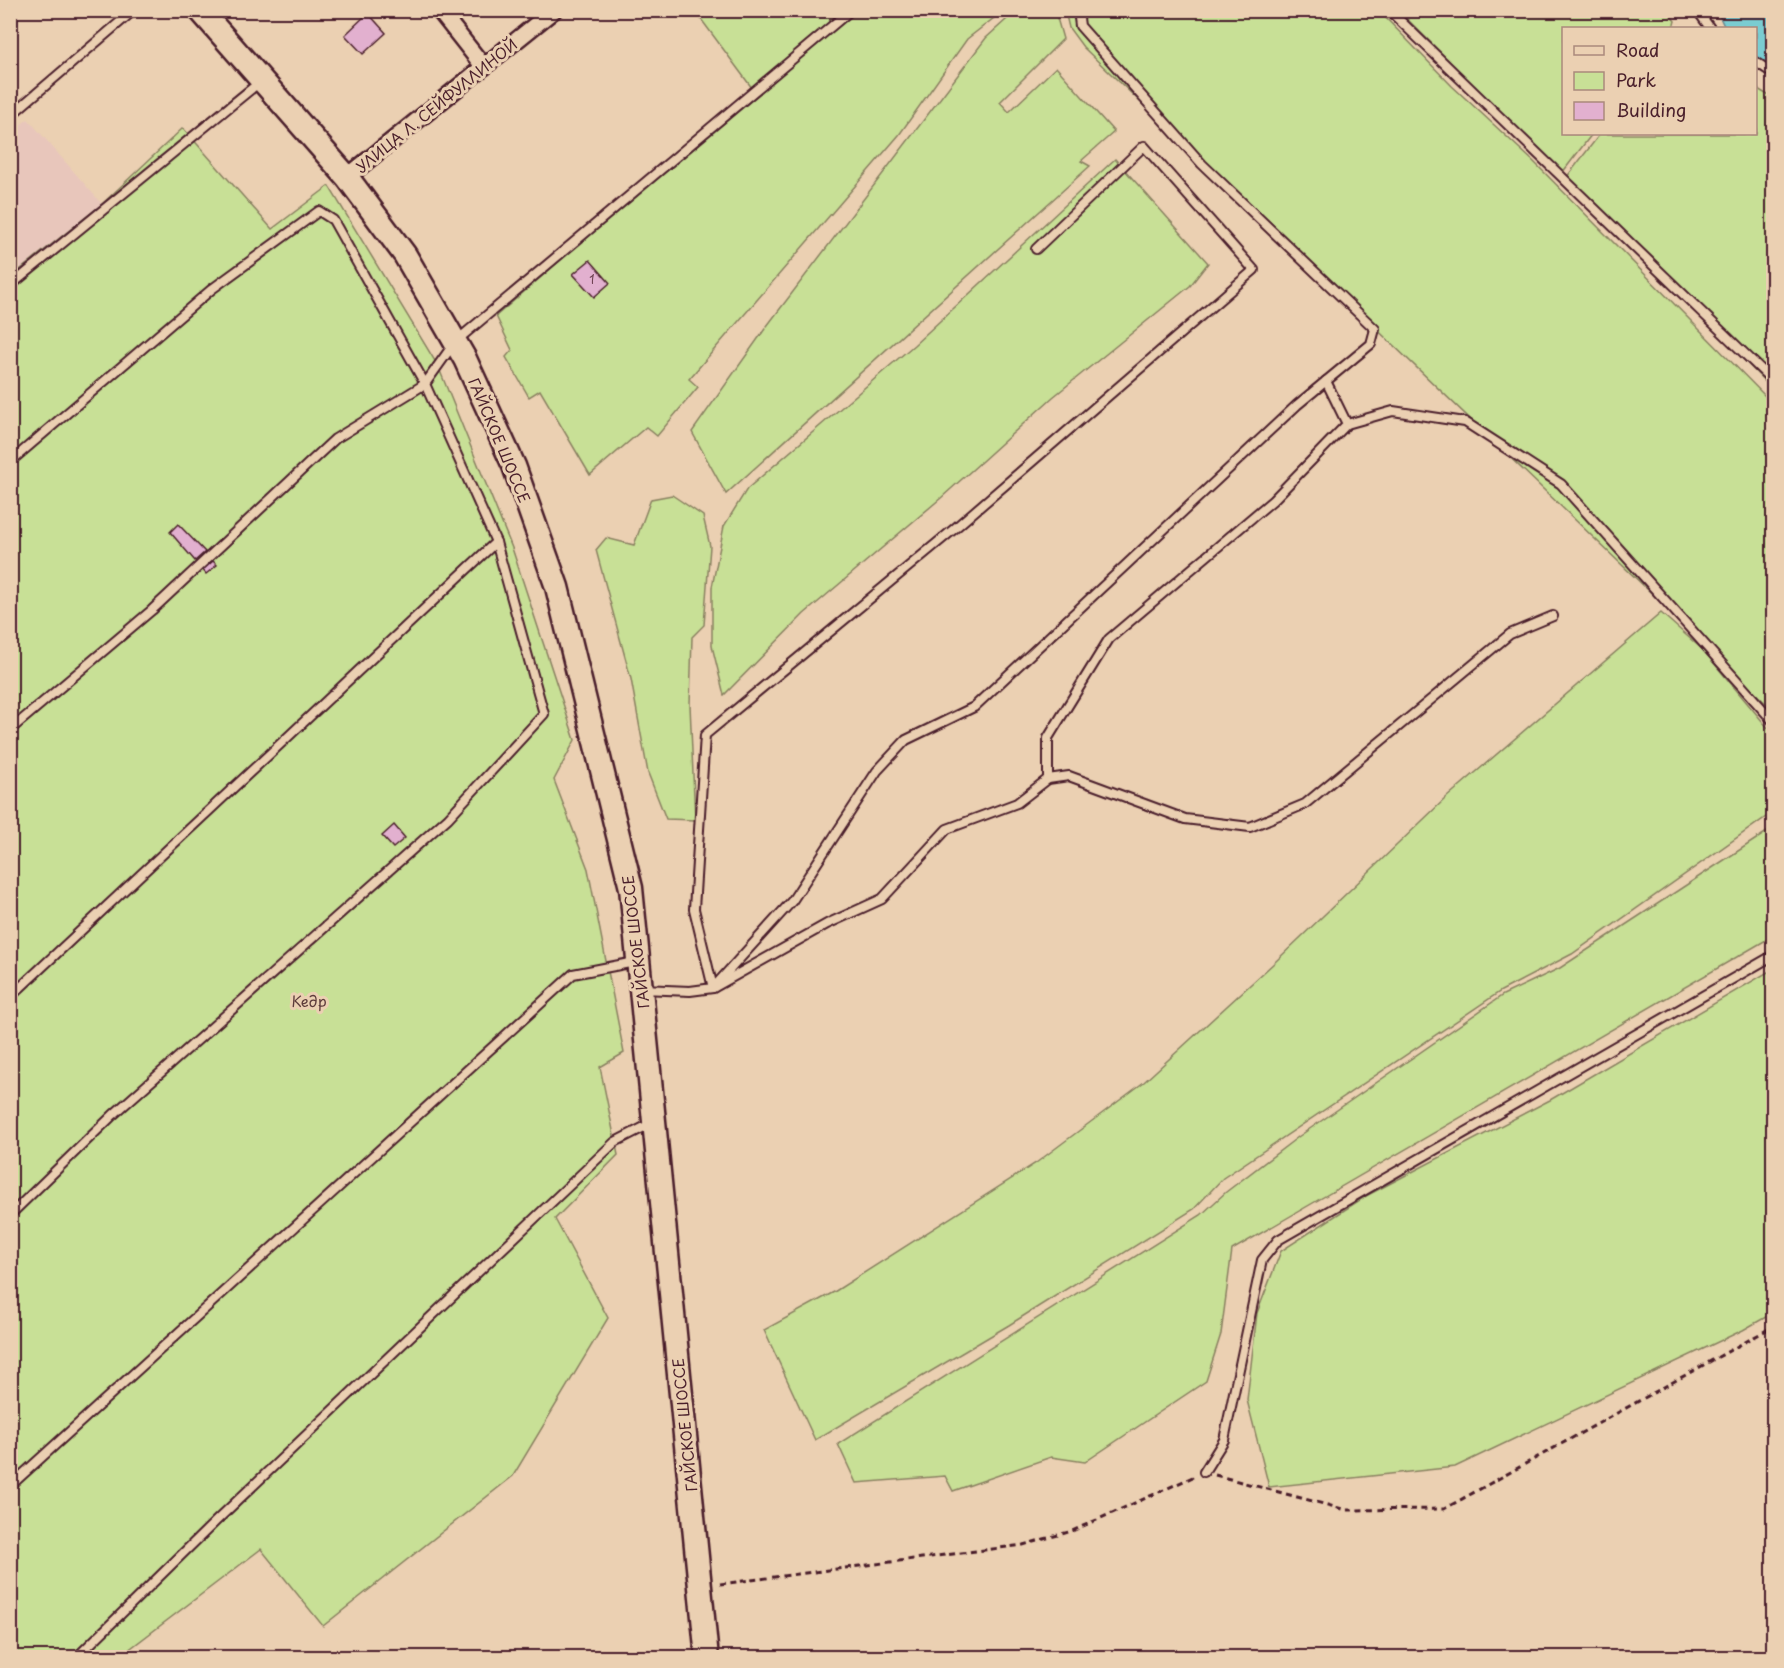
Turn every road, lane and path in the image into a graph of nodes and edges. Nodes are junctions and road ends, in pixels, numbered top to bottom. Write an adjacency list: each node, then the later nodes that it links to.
1 (134, 10): 14 (lane)
2 (200, 10): 13 (main road, ГАЙСКОЕ ШОССЕ)
3 (439, 10): 11 (street)
4 (554, 10): 11 (street, УЛИЦА Л. СЕЙФУЛЛИНОЙ)
5 (851, 10): 18 (lane)
6 (1078, 10): 19 (lane)
7 (1389, 10): 20 (lane)
8 (1697, 10): 9 (lane)
9 (1709, 27)
10 (1757, 63): 12 (lane)
11 (484, 67): 15 (street, УЛИЦА Л. СЕЙФУЛЛИНОЙ)
12 (1773, 74)
13 (262, 80): 15 (main road, ГАЙСКОЕ ШОССЕ); 17 (lane)
14 (10, 116)
15 (347, 177): 18 (main road, ГАЙСКОЕ ШОССЕ)
16 (1036, 249): 31 (lane)
17 (10, 286)
18 (455, 342): 21 (lane); 30 (main road, ГАЙСКОЕ ШОССЕ)
19 (1326, 381): 22 (lane); 31 (lane)
20 (1773, 382)
21 (424, 384): 23 (lane); 24 (lane); 27 (lane)
22 (1347, 424): 26 (lane); 28 (lane)
23 (10, 462)
24 (496, 542): 33 (lane); 35 (lane)
25 (1553, 616): 28 (lane)
26 (1773, 722)
27 (10, 730)
28 (1048, 779): 31 (lane)
29 (1773, 955): 37 (lane)
30 (638, 961): 32 (main road, ГАЙСКОЕ ШОССЕ); 38 (lane)
31 (713, 988): 32 (lane)
32 (641, 989): 34 (main road, ГАЙСКОЕ ШОССЕ)
33 (10, 997)
34 (654, 1122): 39 (main road, ГАЙСКОЕ ШОССЕ); 40 (lane)
35 (10, 1215)
36 (1773, 1326): 37 (path)
37 (1204, 1472): 39 (path)
38 (10, 1486)
39 (700, 1586): 41 (main road, ГАЙСКОЕ ШОССЕ)
40 (76, 1658)
41 (707, 1658)

